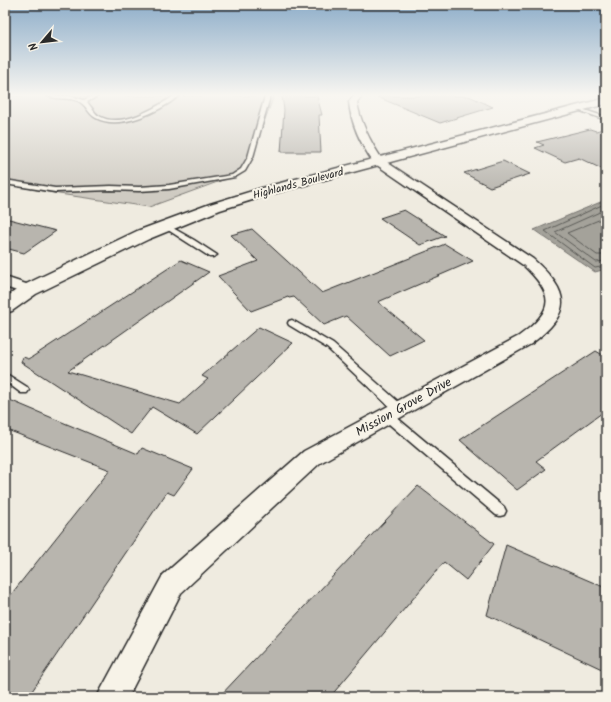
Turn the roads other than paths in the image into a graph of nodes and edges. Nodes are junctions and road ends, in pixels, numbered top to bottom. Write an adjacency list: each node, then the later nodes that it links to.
1 (258, 129): 5 (lane)
2 (362, 129): 4 (street)
3 (499, 129): 4 (street, Highlands Boulevard)
4 (378, 161): 6 (street, Highlands Boulevard); 14 (street, Mission Grove Drive)
5 (5, 182)
6 (164, 225): 7 (lane); 9 (street, Highlands Boulevard)
7 (213, 255)
8 (5, 282): 9 (street)
9 (29, 290): 10 (street, Highlands Boulevard)
10 (5, 307)
11 (292, 323): 14 (lane)
12 (5, 376): 13 (lane)
13 (24, 390)
14 (392, 412): 15 (lane); 16 (street, Mission Grove Drive)
15 (500, 511)
16 (112, 697)

